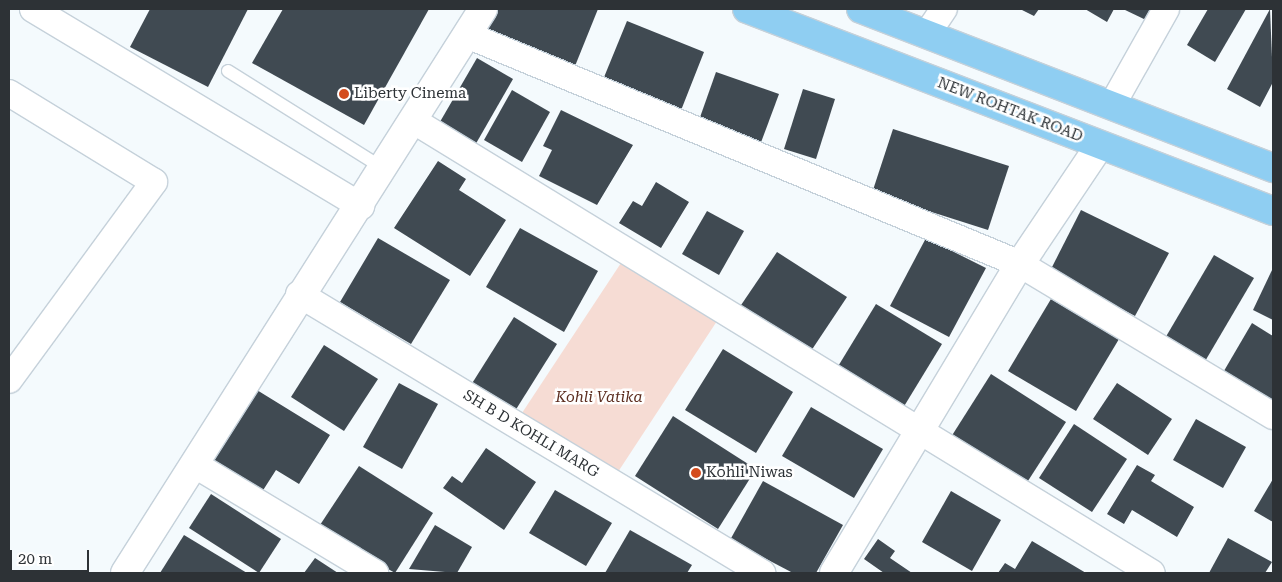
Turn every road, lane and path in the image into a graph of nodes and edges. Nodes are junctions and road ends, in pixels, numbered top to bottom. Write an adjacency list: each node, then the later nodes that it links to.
1 (483, 9): 8 (street)
2 (747, 9): 13 (main road, NEW ROHTAK ROAD)
3 (861, 9): 7 (main road)
4 (944, 9): 7 (street)
5 (1166, 9): 11 (street)
6 (37, 10): 16 (street)
7 (927, 34): 11 (main road)
8 (467, 35): 12 (street); 18 (street)
9 (228, 71): 15 (lane)
10 (9, 93): 20 (street)
11 (1112, 105): 14 (main road)
12 (414, 121): 15 (street); 22 (street)
13 (1100, 144): 17 (main road, NEW ROHTAK ROAD); 18 (street)
14 (1273, 168)
15 (384, 169): 16 (street)
16 (361, 206): 19 (street)
17 (1273, 211)
18 (1020, 264): 21 (street); 22 (street)
19 (299, 294): 23 (street); 26 (street, SH B D KOHLI MARG)
20 (10, 374)
21 (1273, 416)
22 (920, 435): 27 (street); 28 (street)
23 (197, 466): 24 (street); 25 (street)
24 (125, 573)
25 (375, 573)
26 (762, 573)
27 (834, 573)
28 (1152, 573)

